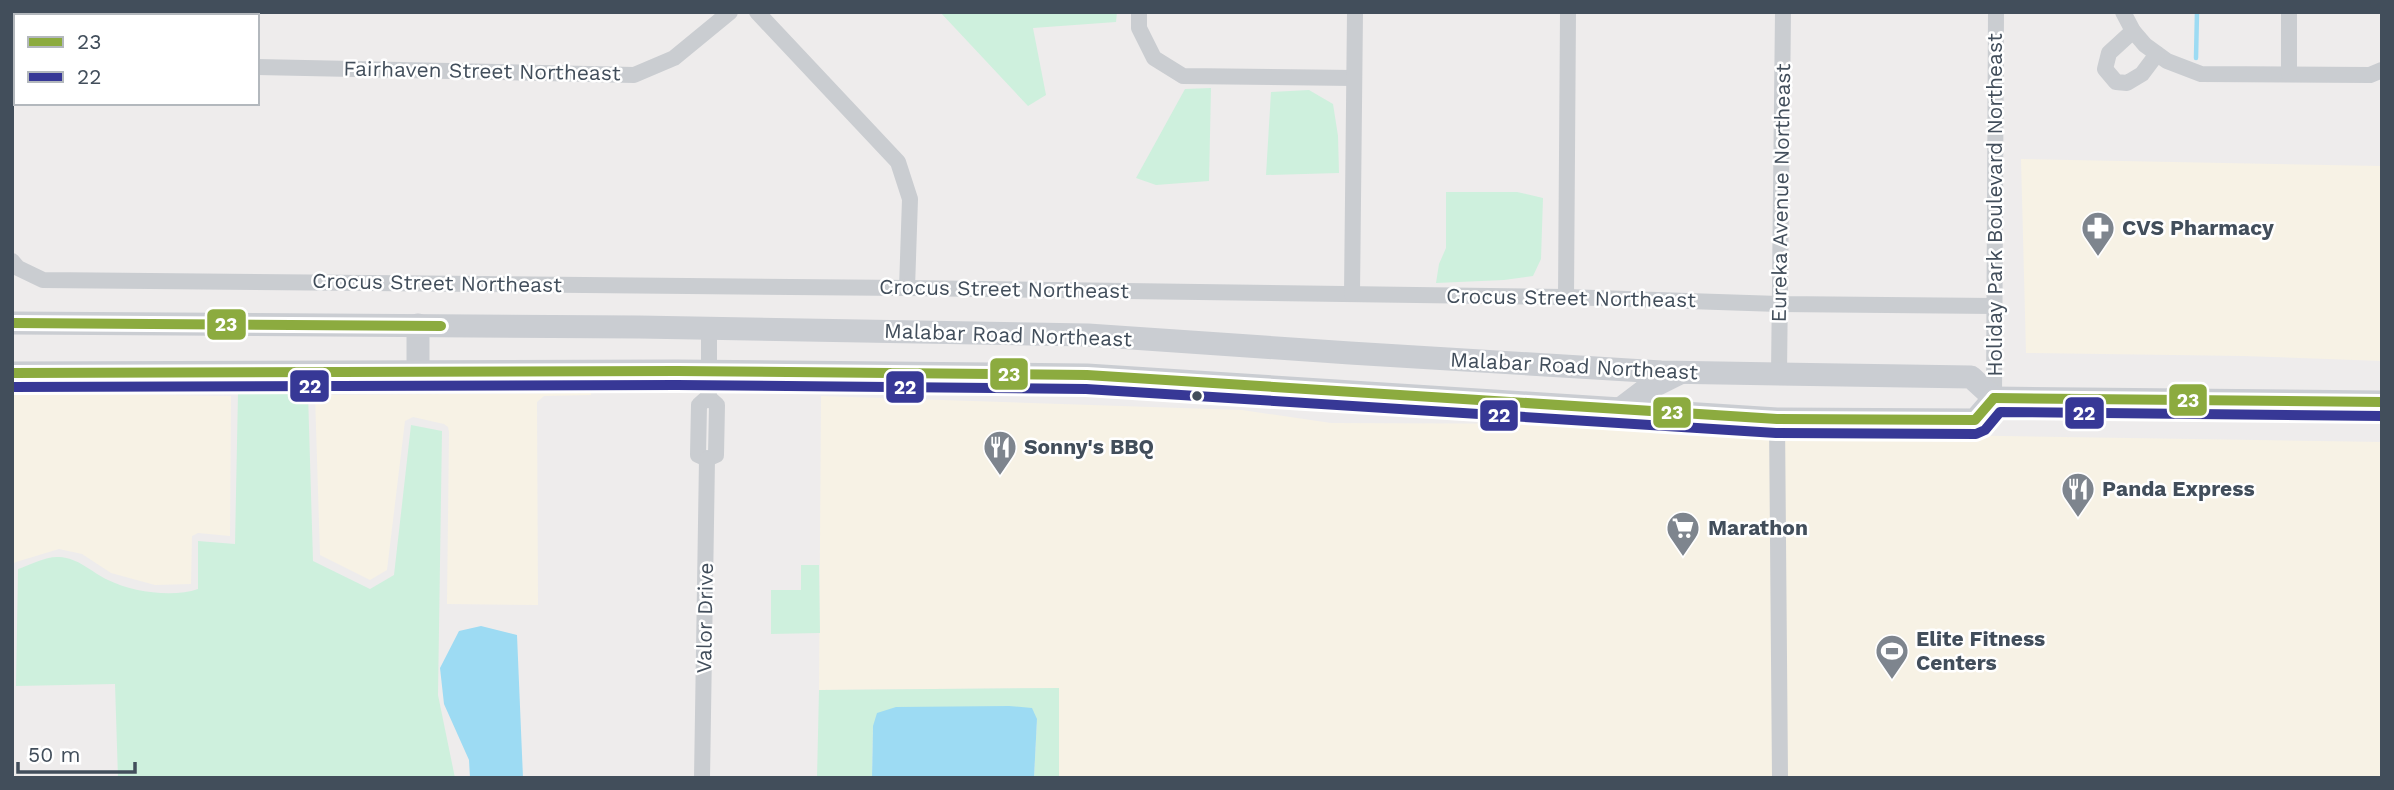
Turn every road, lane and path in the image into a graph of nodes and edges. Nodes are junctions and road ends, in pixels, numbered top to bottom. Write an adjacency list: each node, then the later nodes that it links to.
1 (730, 12): 12 (street, Fairhaven Street Northeast)
2 (757, 12): 17 (street)
3 (1139, 12): 15 (street)
4 (1355, 12): 15 (street)
5 (1568, 12): 19 (street)
6 (1783, 12): 20 (street, Eureka Avenue Northeast)
7 (1996, 12): 21 (street, Holiday Park Boulevard Northeast)
8 (2123, 12): 10 (street)
9 (2289, 12): 14 (street)
10 (2133, 31): 11 (street); 11 (street)
11 (2157, 54): 14 (street)
12 (259, 66)
13 (2382, 71): 14 (street)
14 (2289, 74)
15 (1354, 78): 18 (street)
16 (15, 264): 17 (street, Crocus Street Northeast)
17 (907, 288): 18 (street, Crocus Street Northeast)
18 (1352, 294): 19 (street, Crocus Street Northeast)
19 (1566, 297): 20 (street, Crocus Street Northeast)
20 (1779, 304): 21 (street, Crocus Street Northeast); 29 (street, Eureka Avenue Northeast)
21 (1994, 306): 30 (street, Holiday Park Boulevard Northeast)
22 (12, 323): 23 (main road, Malabar Road Northeast)
23 (418, 326): 24 (main road, Malabar Road Northeast); 26 (main road)
24 (709, 328): 25 (street, Valor Drive); 27 (main road, Malabar Road Northeast)
25 (708, 371): 26 (main road); 32 (main road); 34 (street, Valor Drive)
26 (418, 372): 28 (main road)
27 (1681, 372): 29 (main road, Malabar Road Northeast); 32 (main road)
28 (12, 373)
29 (1779, 375): 30 (main road, Malabar Road Northeast)
30 (1994, 398): 31 (main road); 33 (main road)
31 (2382, 402)
32 (1619, 410): 33 (main road)
33 (1777, 419): 35 (street)
34 (702, 778)
35 (1780, 778)

